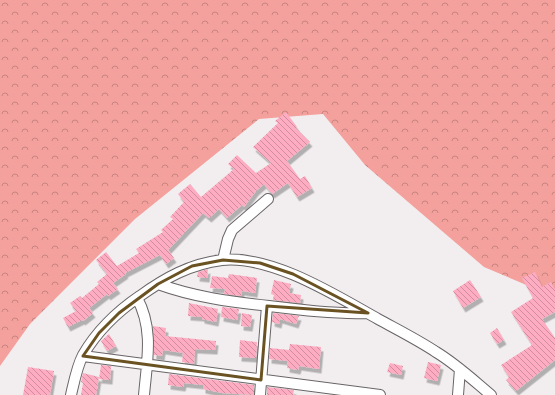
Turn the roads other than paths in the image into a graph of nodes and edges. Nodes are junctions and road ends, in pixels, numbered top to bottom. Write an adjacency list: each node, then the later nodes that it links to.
1 (268, 199): 2 (street)
2 (223, 260): 3 (street); 6 (street)
3 (158, 284): 4 (street); 5 (street)
4 (137, 298): 7 (street); 8 (street)
5 (267, 306): 6 (street); 10 (street)
6 (368, 313): 9 (street)
7 (83, 356): 8 (street); 11 (street)
8 (147, 365): 10 (street); 12 (street)
9 (460, 369): 15 (street); 16 (street)
10 (261, 380): 13 (street); 14 (street)
11 (71, 395)
12 (144, 395)
13 (260, 395)
14 (380, 395)
15 (458, 395)
16 (491, 395)

